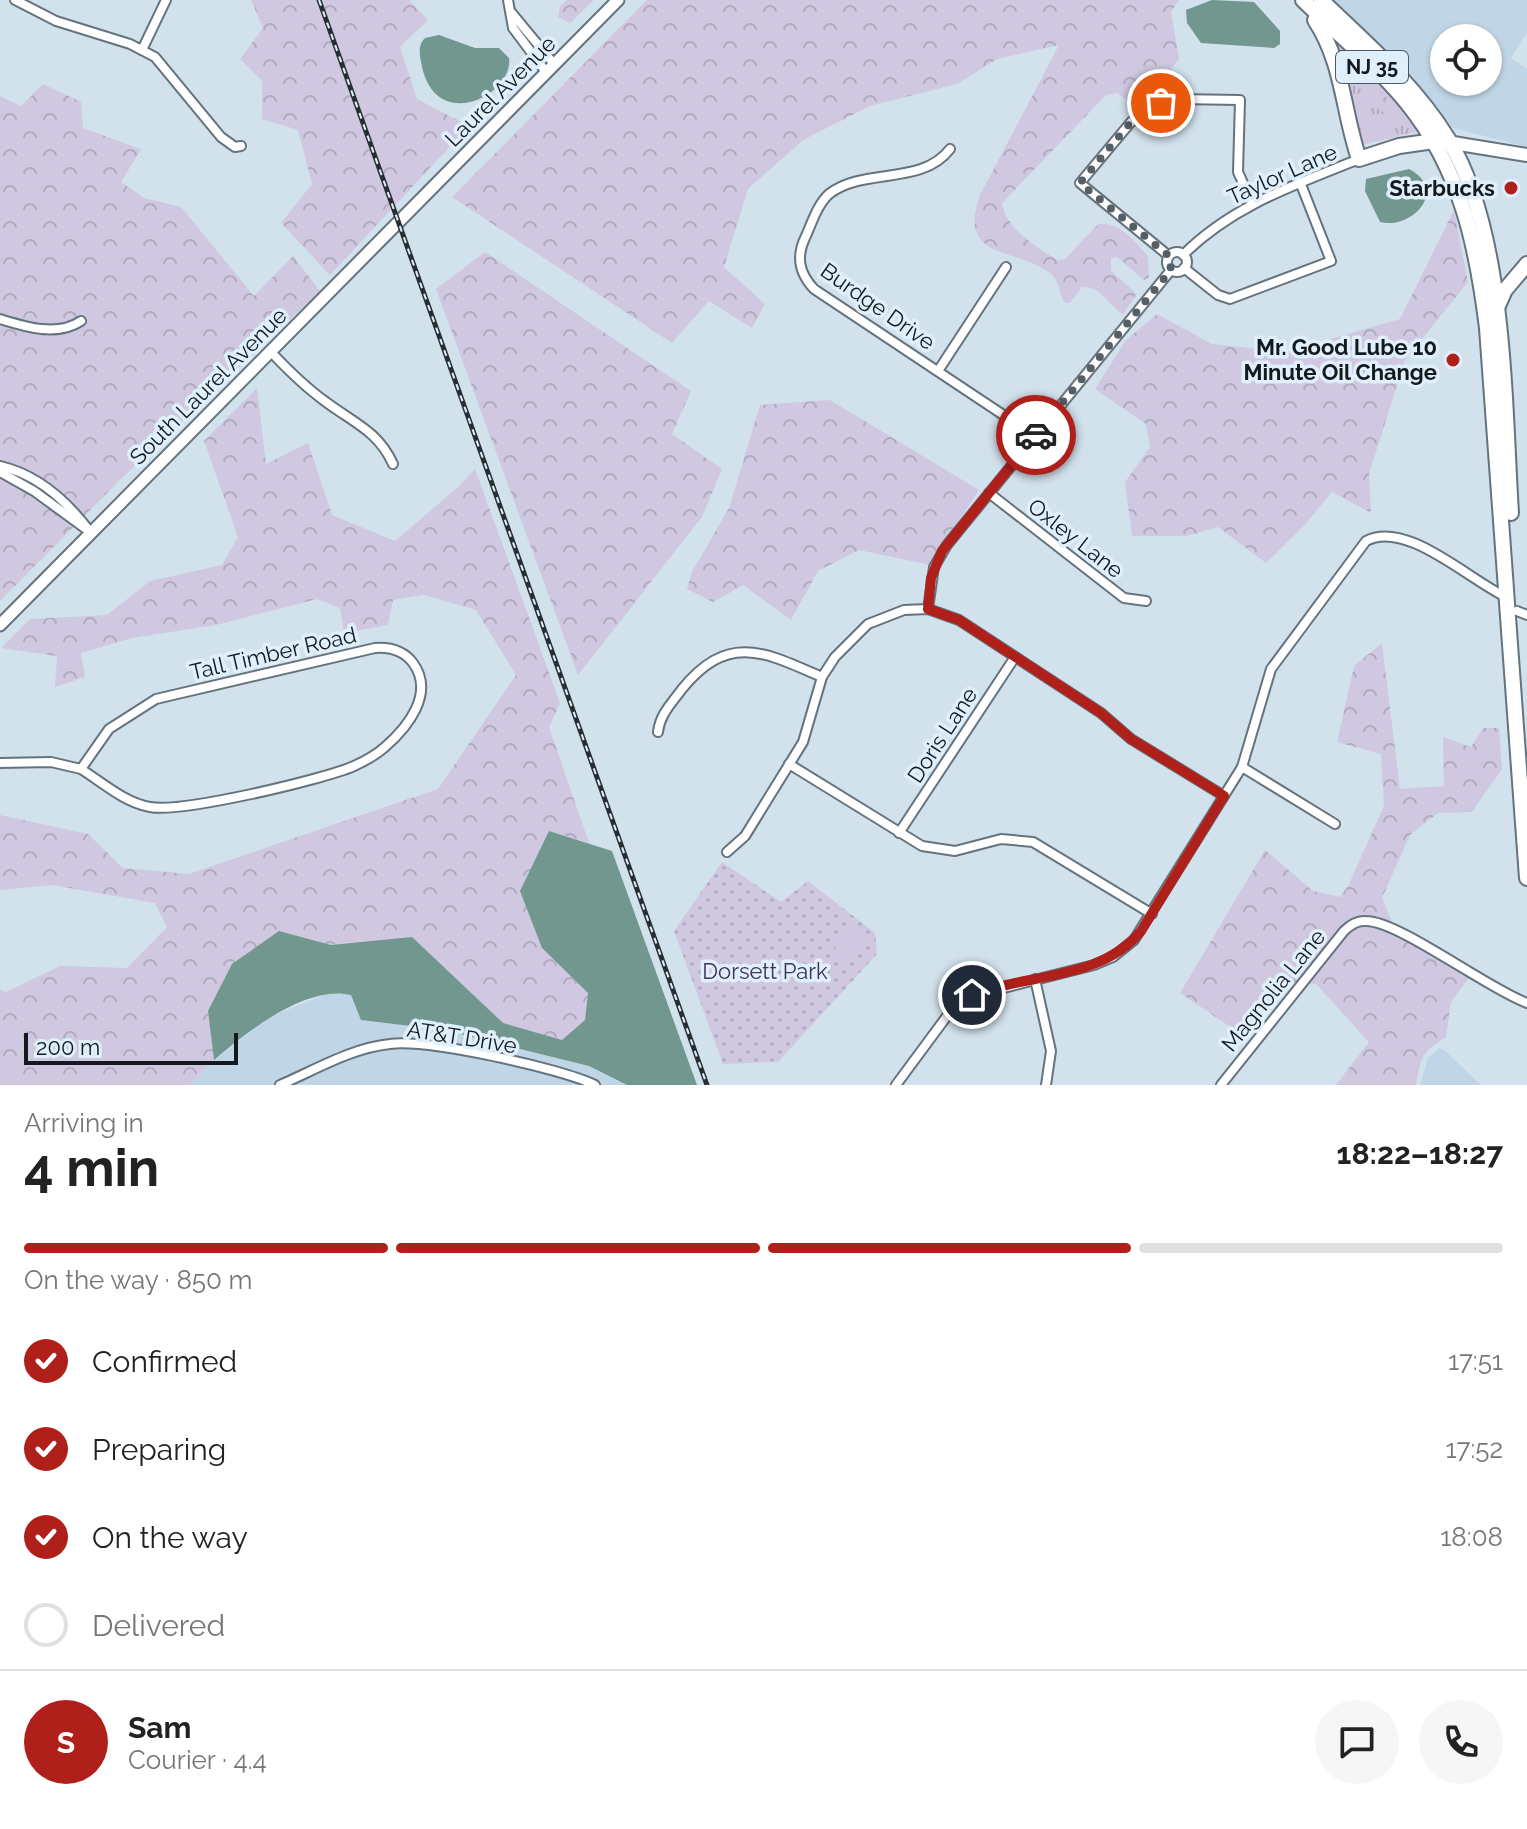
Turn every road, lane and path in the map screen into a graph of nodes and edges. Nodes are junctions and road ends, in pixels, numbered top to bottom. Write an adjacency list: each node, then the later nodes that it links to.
1 (15, 0): 7 (street)
2 (166, 0): 7 (street)
3 (508, 0): 8 (street)
4 (618, 0): 8 (main road, Laurel Avenue)
5 (1302, 0): 9 (highway, NJ 35); 14 (highway)
6 (1321, 0): 10 (highway, NJ 35)
7 (142, 50): 11 (street)
8 (550, 68): 15 (main road, Laurel Avenue)
9 (1434, 141): 10 (main road); 14 (highway); 34 (highway, NJ 35)
10 (1450, 142): 13 (main road); 24 (highway, NJ 35)
11 (236, 146)
12 (950, 149): 28 (street, Burdge Drive)
13 (1527, 155)
14 (1359, 159): 16 (street, Taylor Lane)
15 (444, 175): 27 (main road, South Laurel Avenue)
16 (1300, 182): 17 (street, Taylor Lane); 22 (street)
17 (1252, 203): 18 (street, Taylor Lane); 19 (street)
18 (1183, 255): 19 (street); 22 (street)
19 (1169, 256): 23 (street)
20 (1527, 264): 24 (highway)
21 (1006, 267): 28 (street)
22 (1184, 268): 23 (street)
23 (1171, 270): 29 (street)
24 (1495, 314): 37 (highway, NJ 35)
25 (0, 319): 26 (street)
26 (81, 321)
27 (271, 352): 30 (street); 33 (main road, South Laurel Avenue)
28 (938, 371): 29 (street, Burdge Drive)
29 (1035, 436): 32 (street)
30 (393, 464)
31 (0, 469): 33 (street)
32 (989, 493): 35 (street, Oxley Lane); 36 (street)
33 (91, 533): 38 (main road, South Laurel Avenue)
34 (1508, 598): 45 (street); 51 (highway, NJ 35)
35 (1146, 601)
36 (928, 609): 39 (street); 40 (street)
37 (1522, 613): 42 (highway, NJ 35)
38 (0, 625)
39 (1015, 657): 47 (street); 49 (street, Doris Lane)
40 (822, 677): 41 (street); 44 (street)
41 (658, 732)
42 (1527, 750)
43 (0, 763): 46 (street, Tall Timber Road)
44 (789, 764): 49 (street); 50 (street)
45 (1242, 767): 47 (street); 48 (street)
46 (81, 769): 46 (street, Tall Timber Road)
47 (1224, 796): 52 (street)
48 (1335, 824)
49 (899, 833): 52 (street)
50 (727, 852)
51 (1527, 878)
52 (1152, 914): 53 (street)
53 (1035, 979): 57 (street); 58 (street)
54 (1527, 1003): 59 (street, Magnolia Lane)
55 (280, 1085): 56 (street, AT&T Drive)
56 (595, 1085)
57 (896, 1085)
58 (1046, 1085)
59 (1221, 1085)

